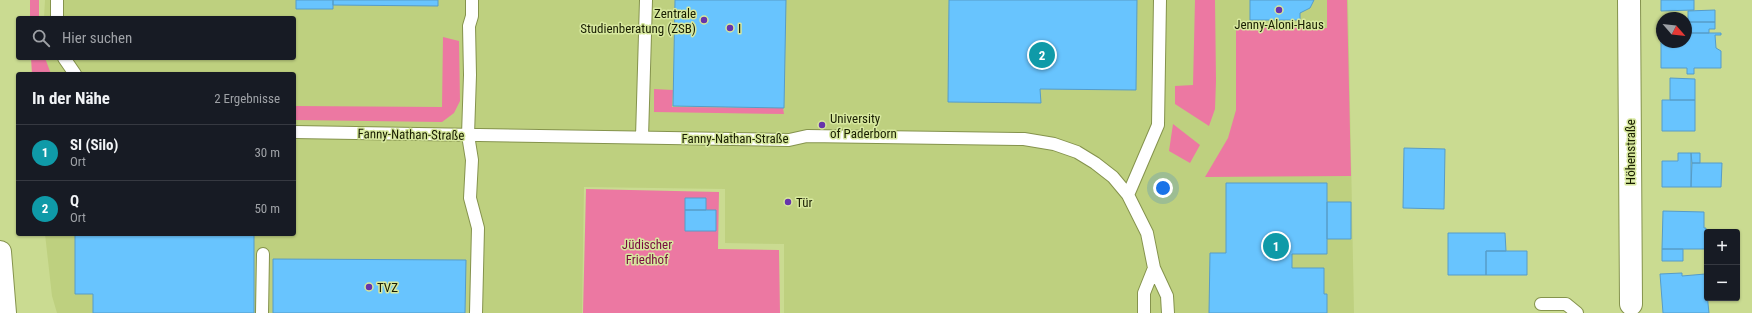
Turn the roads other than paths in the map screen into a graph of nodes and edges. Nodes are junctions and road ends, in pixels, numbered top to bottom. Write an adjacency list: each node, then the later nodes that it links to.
1 (57, 0): 6 (lane)
2 (472, 0): 10 (lane)
3 (646, 0): 11 (lane)
4 (1160, 0): 12 (lane)
5 (1629, 0): 17 (street, Höhenstraße)
6 (57, 16)
7 (65, 60): 8 (lane)
8 (74, 72)
9 (296, 132): 10 (lane, Fanny-Nathan-Straße)
10 (468, 135): 11 (lane, Fanny-Nathan-Straße); 20 (lane)
11 (642, 137): 12 (lane, Fanny-Nathan-Straße)
12 (1128, 196): 15 (lane, Fanny-Nathan-Straße)
13 (0, 252): 18 (street)
14 (263, 254): 19 (lane)
15 (1154, 268): 21 (lane); 22 (lane, Fanny-Nathan-Straße)
16 (1541, 304): 23 (lane)
17 (1631, 304)
18 (8, 308)
19 (262, 313)
20 (476, 313)
21 (1144, 313)
22 (1168, 313)
23 (1577, 313)

